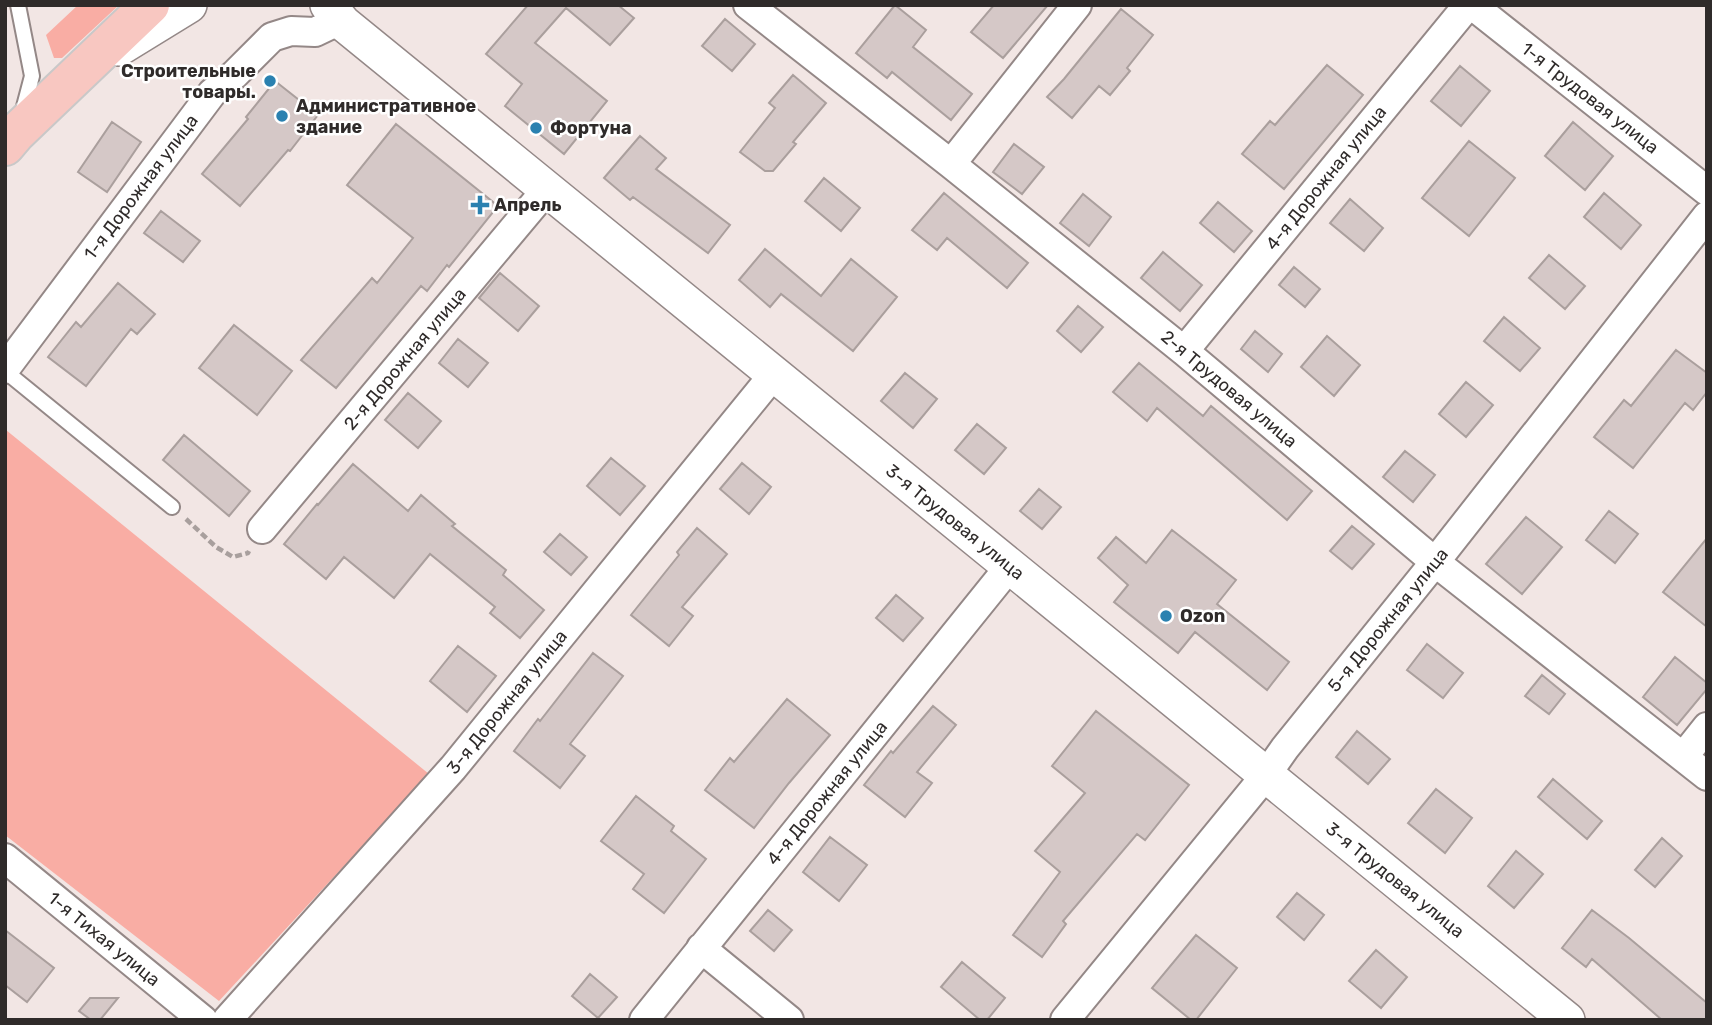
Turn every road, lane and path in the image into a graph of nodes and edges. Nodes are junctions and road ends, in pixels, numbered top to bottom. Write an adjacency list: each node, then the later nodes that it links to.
1 (18, 5): 10 (lane)
2 (150, 5): 9 (main road)
3 (188, 5): 9 (street)
4 (302, 5): 8 (street, 3-я Трудовая улица)
5 (748, 5): 11 (street, 2-я Трудовая улица)
6 (1077, 5): 11 (street)
7 (1470, 5): 13 (street, 1-я Трудовая улица); 15 (street, 4-я Дорожная улица)
8 (336, 17): 12 (street, 3-я Трудовая улица); 16 (street, 1-я Дорожная улица)
9 (77, 74): 10 (main road)
10 (9, 140)
11 (951, 164): 15 (street, 2-я Трудовая улица)
12 (547, 189): 17 (street, 3-я Трудовая улица); 19 (street, 2-я Дорожная улица)
13 (1707, 191)
14 (1707, 216): 20 (street, 5-я Дорожная улица)
15 (1184, 351): 20 (street, 2-я Трудовая улица)
16 (5, 370): 18 (lane)
17 (774, 374): 21 (street, 3-я Трудовая улица); 30 (street, 3-я Дорожная улица)
18 (172, 507): 19 (path)
19 (262, 529)
20 (1435, 562): 23 (street, 2-я Трудовая улица); 24 (street, 5-я Дорожная улица)
21 (1010, 566): 24 (street, 3-я Трудовая улица); 27 (street, 4-я Дорожная улица)
22 (1707, 727): 23 (street)
23 (1683, 757): 25 (street, 2-я Трудовая улица)
24 (1266, 775): 28 (street, 5-я Дорожная улица); 33 (street, 3-я Трудовая улица)
25 (1707, 776)
26 (5, 858): 29 (street, 1-я Тихая улица)
27 (701, 948): 31 (street, 4-я Дорожная улица); 32 (street)
28 (1075, 1016)
29 (203, 1020)
30 (228, 1020)
31 (644, 1020)
32 (789, 1020)
33 (1567, 1020)

